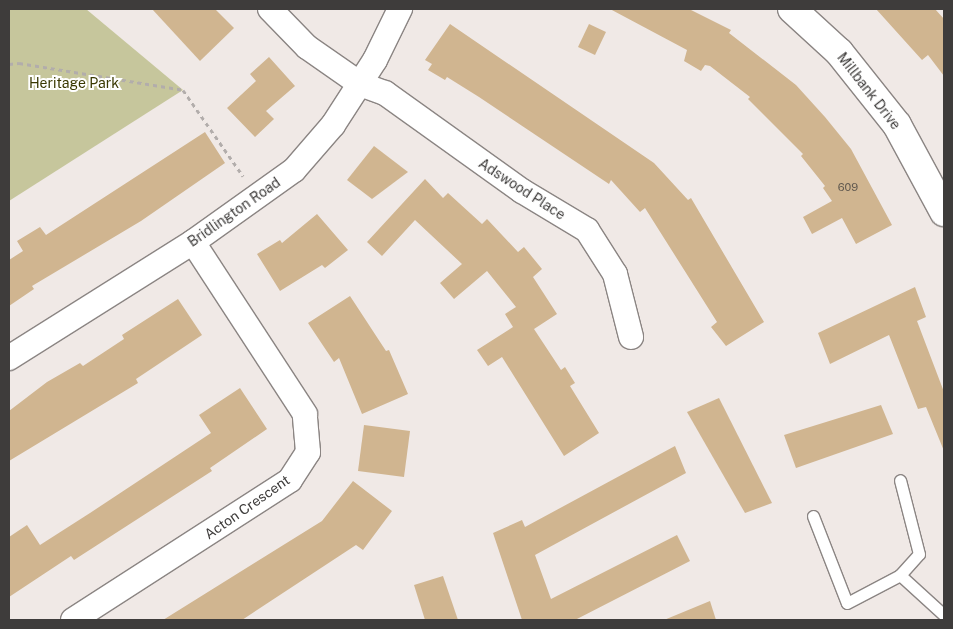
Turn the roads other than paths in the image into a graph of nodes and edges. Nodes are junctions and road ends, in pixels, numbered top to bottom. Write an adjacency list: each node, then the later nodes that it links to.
1 (270, 9): 4 (street, Adswood Place)
2 (400, 9): 4 (street, Bridlington Road)
3 (792, 9): 5 (street, Millbank Drive)
4 (360, 84): 6 (street, Bridlington Road); 7 (street, Adswood Place)
5 (944, 212)
6 (193, 242): 8 (street, Bridlington Road); 13 (street, Acton Crescent)
7 (631, 337)
8 (9, 358)
9 (900, 480): 11 (lane)
10 (813, 516): 11 (lane)
11 (900, 574): 12 (lane)
12 (944, 616)
13 (73, 620)

